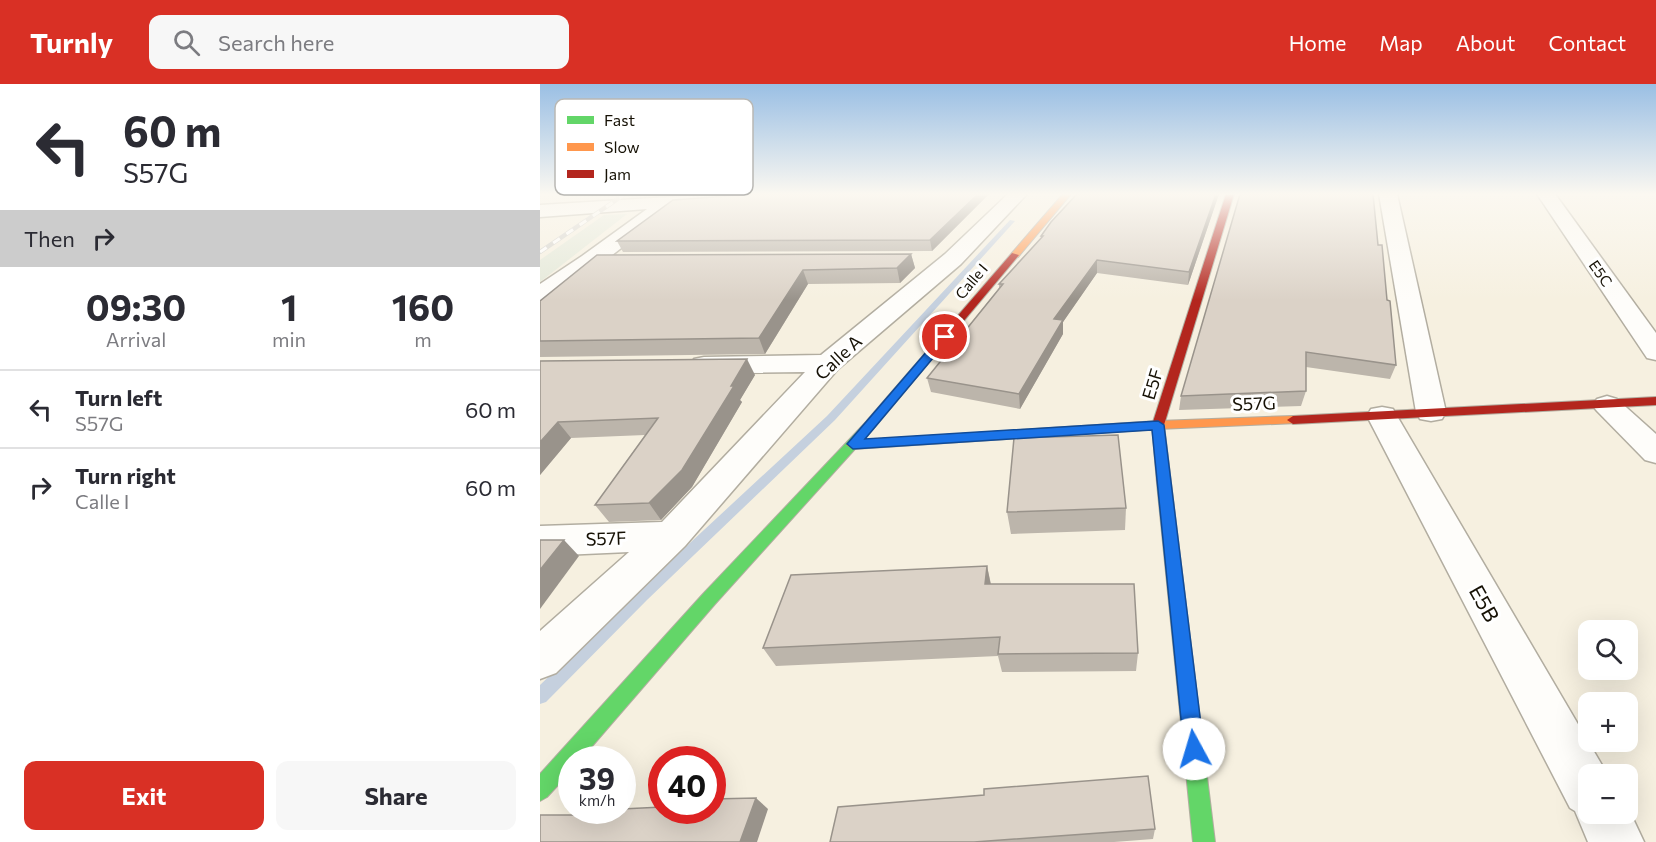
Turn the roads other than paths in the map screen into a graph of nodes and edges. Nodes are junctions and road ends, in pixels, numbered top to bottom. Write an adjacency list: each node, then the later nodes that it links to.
1 (635, 229): 9 (street)
2 (983, 229): 8 (street, Calle A)
3 (1037, 229): 20 (street, Calle I)
4 (1219, 229): 19 (street, E5F)
5 (1395, 229): 17 (street)
6 (1571, 229): 12 (street, E5C)
7 (918, 259): 8 (street)
8 (953, 259): 13 (street, Calle A)
9 (590, 261): 10 (street); 11 (street)
10 (625, 261)
11 (540, 294)
12 (1656, 352)
13 (828, 363): 14 (street); 22 (street, Calle A)
14 (684, 365)
15 (1656, 401): 16 (street, S57G)
16 (1607, 405): 17 (street, S57G); 21 (street)
17 (1431, 412): 18 (street, S57G)
18 (1382, 416): 19 (street, S57G); 25 (street, E5B)
19 (1158, 425): 20 (street, S57G); 28 (street, E5F)
20 (853, 444): 26 (street, Calle I)
21 (1656, 452)
22 (672, 536): 23 (street, S57F); 24 (street, Calle A)
23 (540, 541)
24 (540, 659)
25 (1578, 772)
26 (540, 790)
27 (1607, 824): 29 (street)
28 (1204, 842)
29 (1617, 842)

